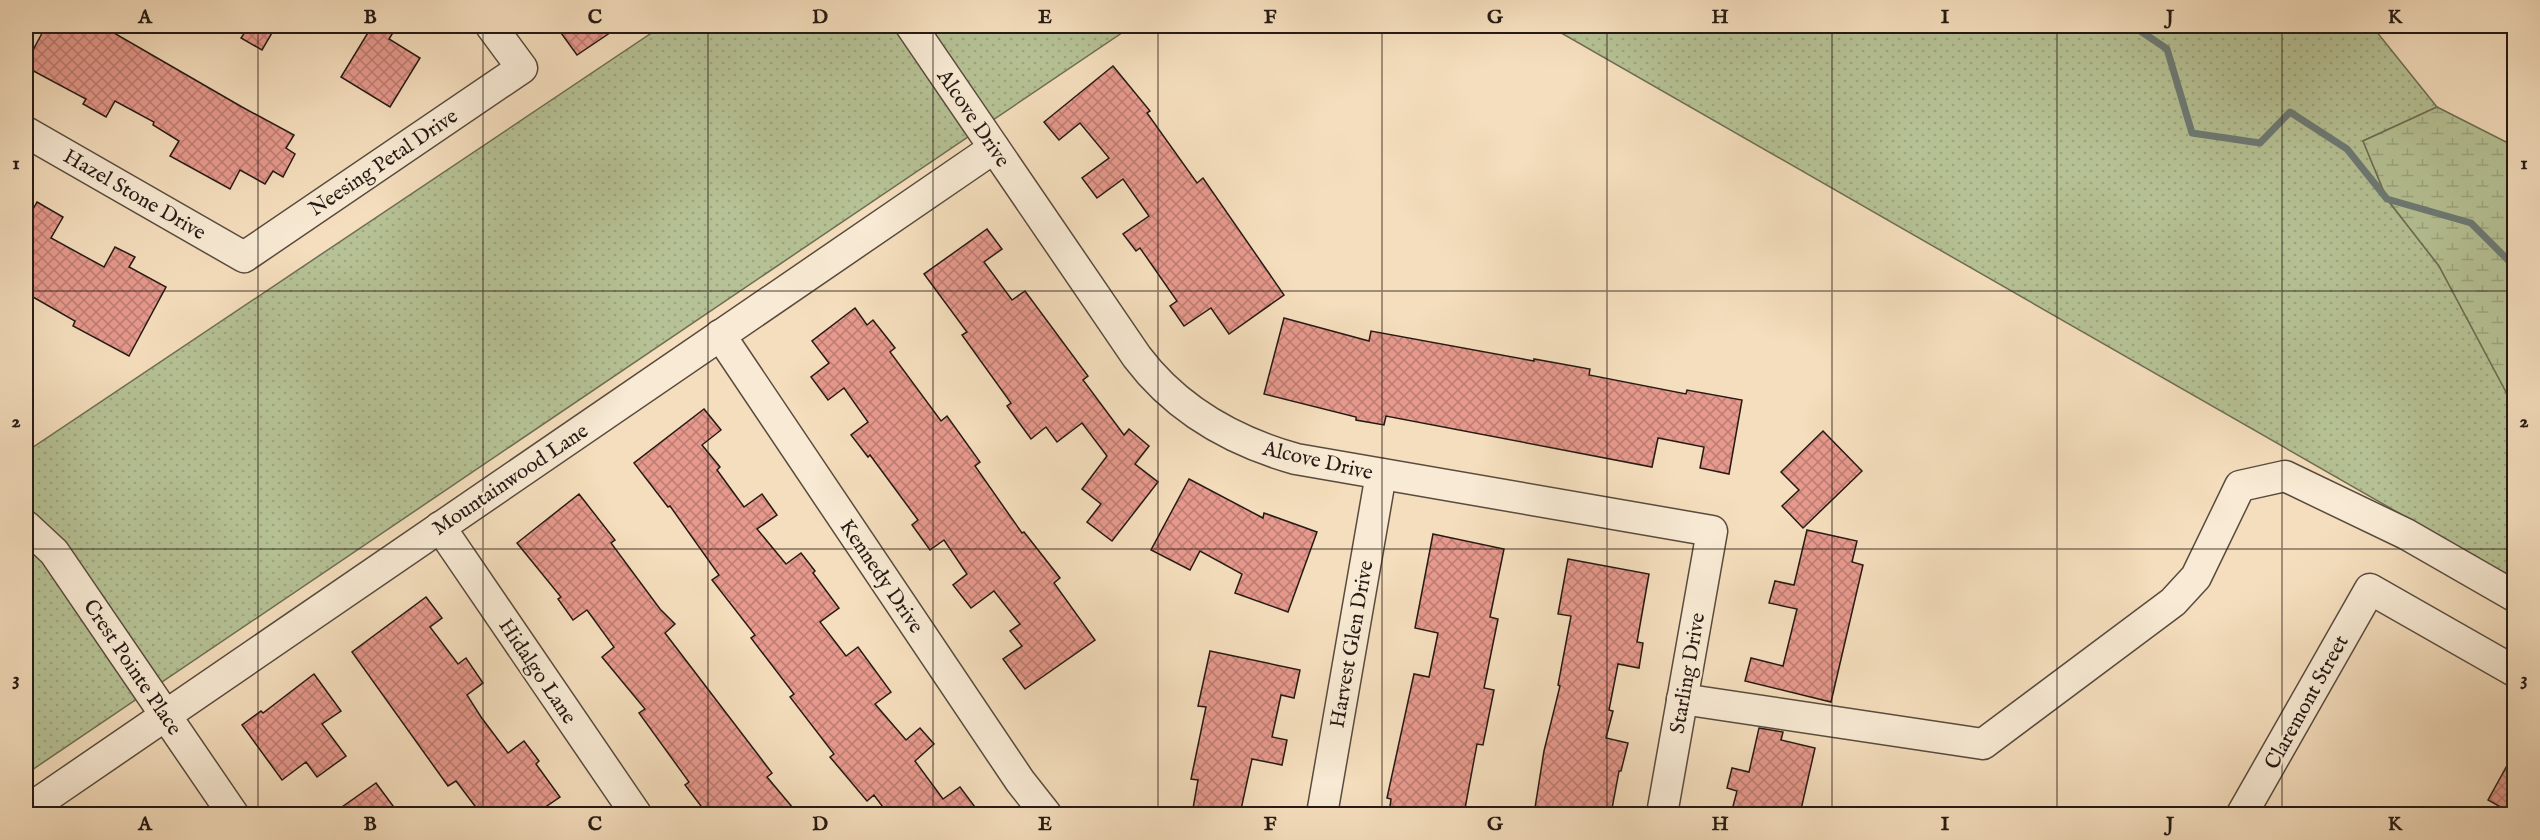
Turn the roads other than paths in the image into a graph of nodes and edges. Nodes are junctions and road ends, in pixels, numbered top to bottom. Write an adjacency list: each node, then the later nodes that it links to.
1 (491, 26): 5 (street, Neesing Petal Drive)
2 (911, 26): 4 (street, Alcove Drive)
3 (26, 132): 5 (street, Hazel Stone Drive)
4 (994, 148): 6 (street, Mountainwood Lane); 7 (street, Alcove Drive)
5 (244, 257)
6 (720, 335): 9 (street, Mountainwood Lane); 18 (street, Kennedy Drive)
7 (1381, 474): 10 (street, Alcove Drive); 19 (street, Harvest Glen Drive)
8 (26, 526): 14 (street, Crest Pointe Place)
9 (440, 527): 14 (street, Mountainwood Lane); 17 (street, Hidalgo Lane)
10 (1712, 531): 13 (street, Starling Drive)
11 (2514, 596): 13 (street)
12 (2514, 671): 21 (street, Claremont Street)
13 (1682, 699): 20 (street, Starling Drive)
14 (165, 715): 15 (street, Mountainwood Lane); 16 (street, Crest Pointe Place)
15 (26, 811)
16 (233, 814)
17 (636, 814)
18 (1046, 814)
19 (1322, 814)
20 (1662, 814)
21 (2242, 814)

